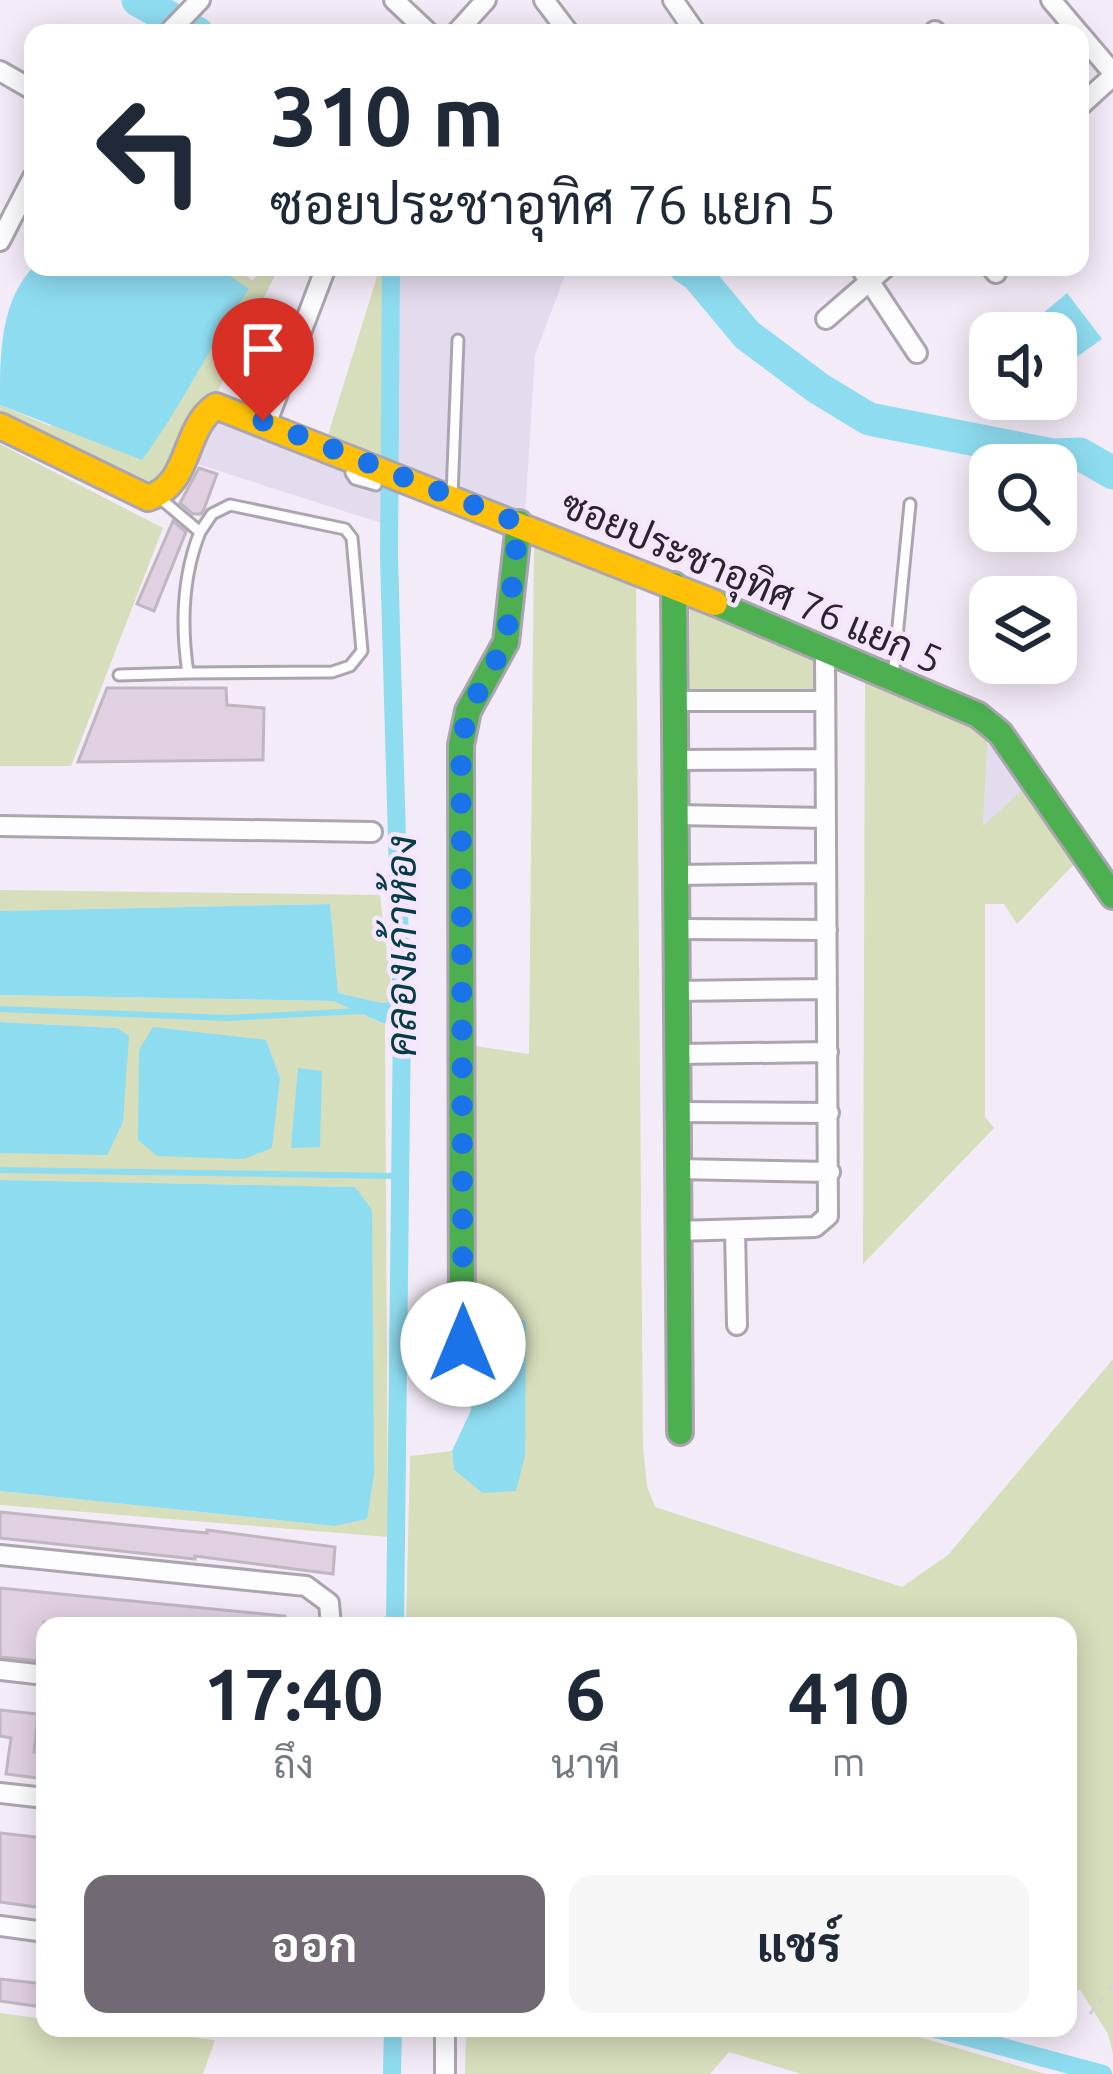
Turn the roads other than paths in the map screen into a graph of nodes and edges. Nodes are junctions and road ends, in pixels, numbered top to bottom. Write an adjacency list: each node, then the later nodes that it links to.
1 (394, 0): 6 (street)
2 (486, 0): 7 (street)
3 (1051, 0): 8 (street)
4 (198, 2): 5 (street)
5 (177, 24)
6 (419, 24)
7 (464, 24)
8 (1071, 24)
9 (1089, 45): 10 (street)
10 (1113, 75): 11 (street)
11 (1089, 98)
12 (24, 194): 13 (street)
13 (0, 241)
14 (323, 276): 20 (street)
15 (862, 276): 17 (street)
16 (867, 276): 19 (street)
17 (826, 319)
18 (458, 340): 22 (lane)
19 (917, 353)
20 (267, 422): 22 (street, ซอยประชาอุทิศ 76 แยก 5); 23 (street, ซอยประชาอุทิศ 76 แยก 5)
21 (0, 425): 23 (street)
22 (452, 496): 25 (street, ซอยประชาอุทิศ 76 แยก 5)
23 (159, 497): 26 (lane)
24 (910, 505): 31 (lane)
25 (519, 523): 27 (street, ซอยประชาอุทิศ 76 แยก 5); 56 (street)
26 (200, 532): 30 (lane); 30 (lane)
27 (674, 585): 28 (street, ซอยประชาอุทิศ 76 แยก 5); 32 (street)
28 (825, 651): 31 (street, ซอยประชาอุทิศ 76 แยก 5); 33 (street)
29 (119, 674): 30 (lane)
30 (188, 674)
31 (893, 680): 42 (street, ซอยประชาอุทิศ 76 แยก 5)
32 (675, 701): 33 (street); 34 (street)
33 (825, 701): 35 (street)
34 (676, 760): 35 (street); 36 (street)
35 (825, 760): 37 (street)
36 (677, 815): 37 (street); 41 (street)
37 (826, 818): 40 (street)
38 (0, 826): 39 (street)
39 (372, 832)
40 (826, 873): 41 (street); 44 (street)
41 (677, 875): 43 (street)
42 (1113, 896)
43 (678, 929): 44 (street); 46 (street)
44 (827, 930): 45 (street)
45 (827, 989): 46 (street); 47 (street)
46 (678, 992): 48 (street)
47 (828, 1052): 48 (street); 50 (street)
48 (679, 1054): 49 (street)
49 (678, 1112): 50 (street); 51 (street)
50 (829, 1113): 52 (street)
51 (677, 1169): 52 (street); 53 (street)
52 (830, 1172): 54 (street)
53 (676, 1231): 54 (street); 57 (street)
54 (735, 1231): 55 (street)
55 (737, 1325)
56 (462, 1388)
57 (680, 1432)
58 (0, 1555): 59 (street)
59 (330, 1617)
60 (0, 1670): 61 (street)
61 (36, 1674)
62 (0, 1792): 63 (street)
63 (36, 1797)
64 (0, 1926): 65 (street)
65 (36, 1931)
66 (445, 2037): 67 (street)
67 (445, 2074)

